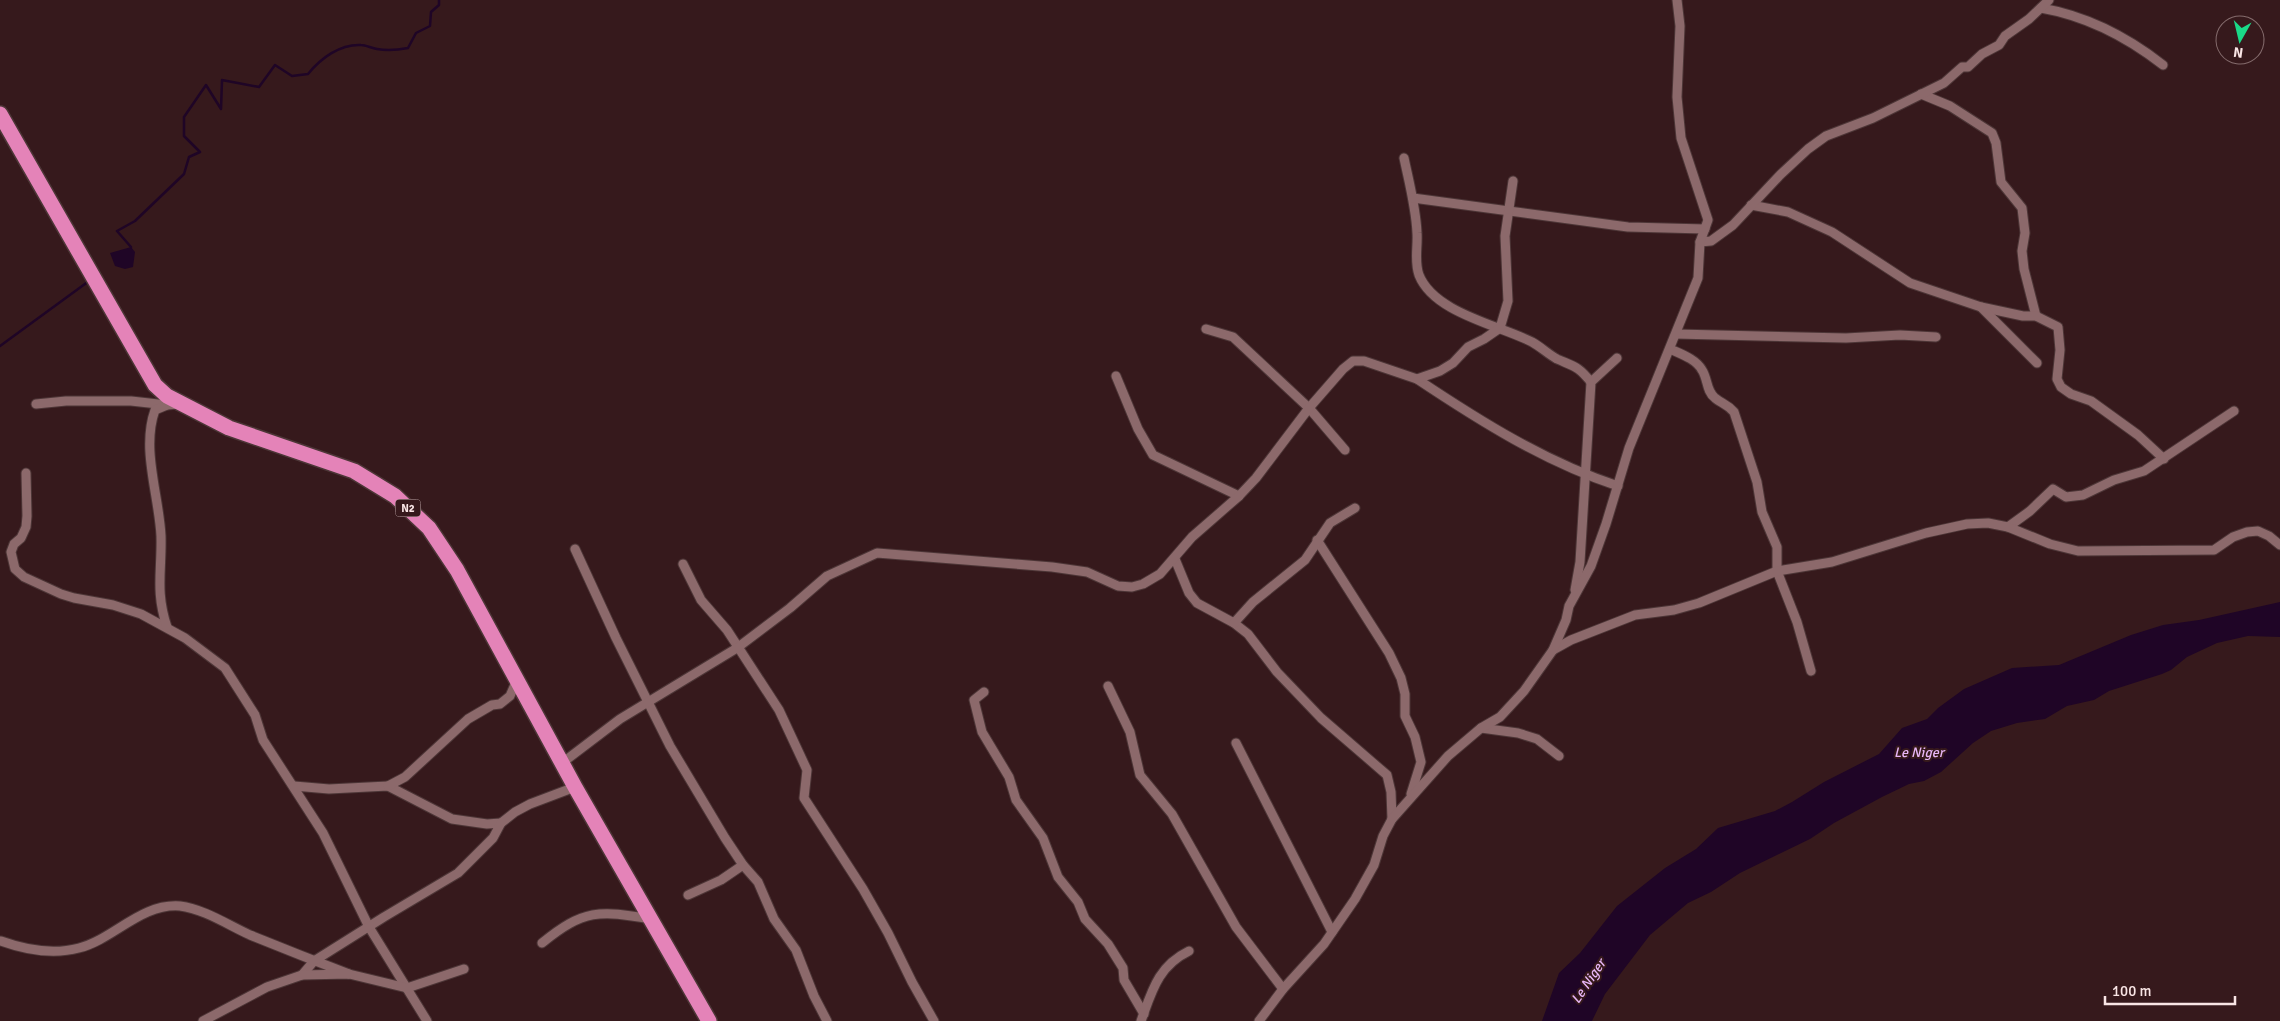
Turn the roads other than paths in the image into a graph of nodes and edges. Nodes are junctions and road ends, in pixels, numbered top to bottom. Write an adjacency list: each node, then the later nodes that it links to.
1 (1677, 0): 12 (street)
2 (2049, 0): 3 (street)
3 (2041, 8): 4 (street); 5 (street)
4 (2163, 65)
5 (1921, 94): 10 (street); 15 (street)
6 (0, 114): 27 (highway, N2)
7 (1404, 158): 9 (street)
8 (1513, 181): 11 (street)
9 (1413, 198): 11 (street); 16 (street)
10 (1751, 205): 13 (street); 14 (street)
11 (1508, 212): 12 (street); 16 (street)
12 (1704, 230): 13 (street)
13 (1700, 242): 18 (street)
14 (1981, 307): 15 (street); 22 (street)
15 (2036, 316): 31 (street)
16 (1500, 328): 24 (street); 25 (street)
17 (1206, 329): 28 (street)
18 (1676, 334): 19 (street); 20 (street)
19 (1936, 337)
20 (1670, 349): 34 (street); 43 (street)
21 (1617, 358): 25 (street)
22 (2037, 363)
23 (1116, 376): 35 (street)
24 (1417, 379): 28 (street); 33 (street)
25 (1591, 382): 33 (street)
26 (36, 404): 27 (street)
27 (174, 404): 46 (street); 50 (highway, N2)
28 (1309, 408): 30 (street); 35 (street)
29 (2234, 410): 31 (street)
30 (1346, 450)
31 (2164, 459): 37 (street)
32 (26, 473): 46 (street)
33 (1585, 475): 34 (street); 44 (street)
34 (1618, 486): 44 (street)
35 (1240, 496): 41 (street)
36 (1355, 508): 38 (street)
37 (2008, 527): 39 (street); 43 (street)
38 (1317, 540): 45 (street); 61 (street)
39 (2280, 545)
40 (574, 549): 53 (street)
41 (1175, 559): 45 (street); 47 (street)
42 (683, 564): 47 (street)
43 (1777, 571): 48 (street); 49 (street)
44 (1569, 606): 48 (street)
45 (1234, 623): 62 (street)
46 (167, 627): 58 (street)
47 (737, 648): 53 (street); 83 (street)
48 (1553, 650): 54 (street)
49 (1812, 671)
50 (517, 680): 57 (highway, N2); 59 (street)
51 (1108, 686): 77 (street)
52 (984, 692): 78 (street)
53 (649, 703): 57 (street); 64 (street)
54 (1481, 728): 56 (street); 61 (street)
55 (1236, 742): 68 (street)
56 (1559, 756)
57 (562, 762): 60 (highway, N2)
58 (294, 786): 59 (street); 67 (street)
59 (388, 786): 63 (street)
60 (575, 787): 63 (street); 66 (highway, N2)
61 (1409, 799): 62 (street)
62 (1392, 818): 68 (street)
63 (501, 823): 67 (street)
64 (743, 865): 65 (street); 82 (street)
65 (688, 896)
66 (651, 919): 70 (street); 81 (highway, N2)
67 (369, 927): 72 (street); 76 (street)
68 (1332, 932): 77 (street)
69 (1, 941): 72 (street)
70 (542, 943)
71 (1189, 951): 78 (street)
72 (314, 961): 74 (street); 75 (street)
73 (464, 969): 76 (street)
74 (348, 974): 75 (street); 76 (street)
75 (302, 976): 79 (street)
76 (407, 988): 80 (street)
77 (1283, 989): 84 (street)
78 (1143, 1017)
79 (203, 1021)
80 (427, 1021)
81 (709, 1021)
82 (827, 1021)
83 (934, 1021)
84 (1259, 1021)

